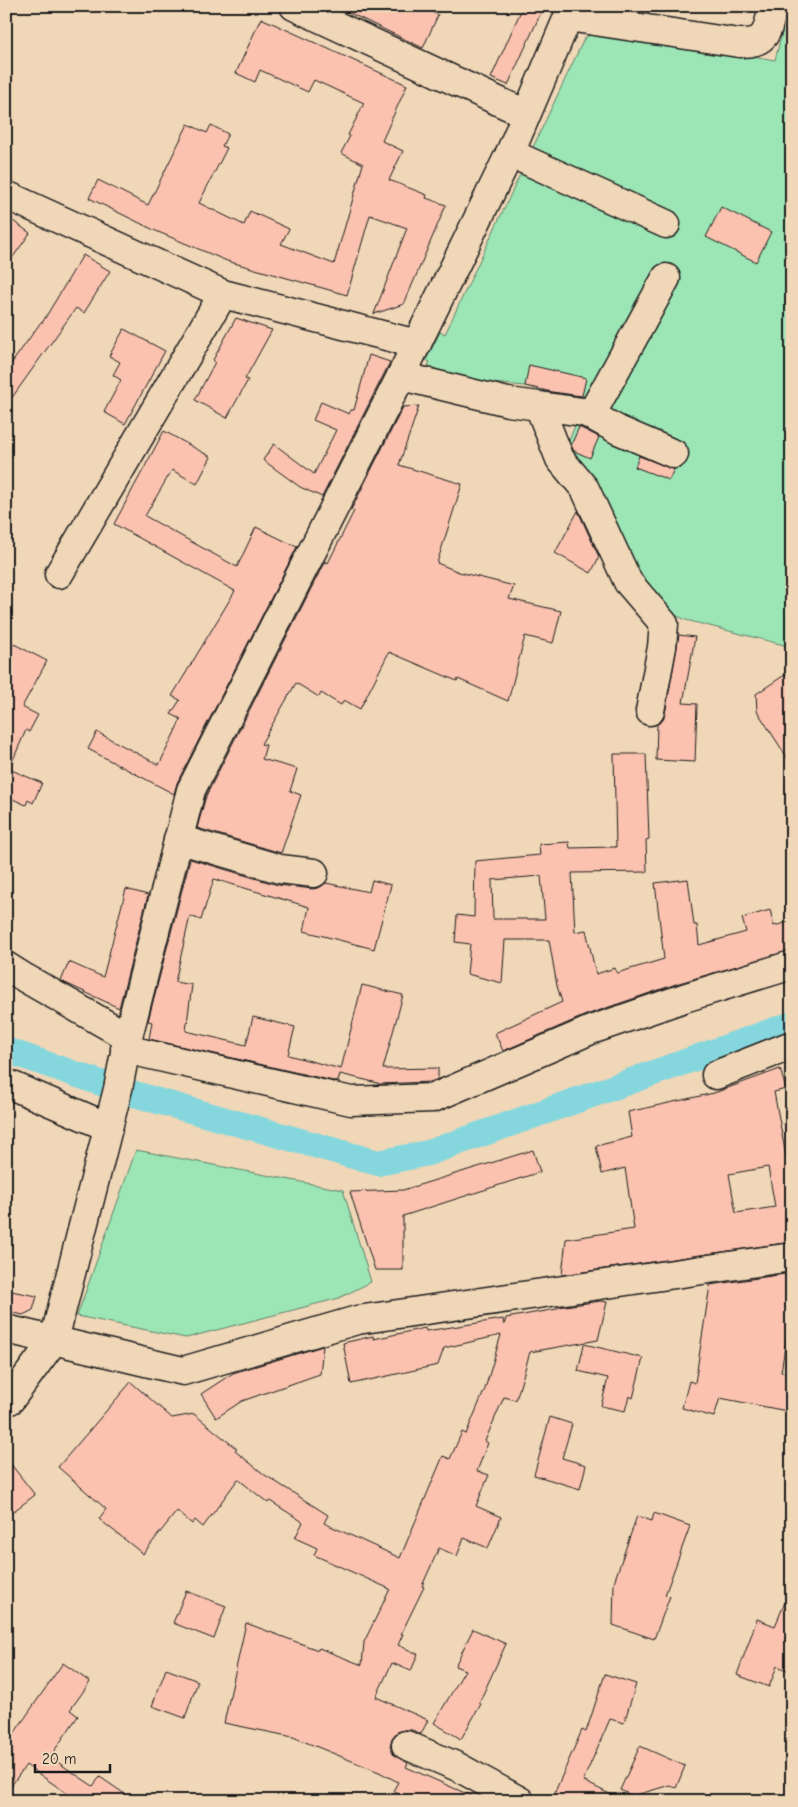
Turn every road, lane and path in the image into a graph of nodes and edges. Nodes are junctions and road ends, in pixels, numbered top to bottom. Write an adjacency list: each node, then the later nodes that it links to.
1 (294, 6): 4 (street)
2 (773, 6): 3 (street)
3 (568, 11): 4 (street)
4 (526, 114): 5 (street)
5 (510, 153): 7 (street); 10 (street)
6 (6, 195): 9 (street)
7 (666, 224)
8 (666, 278): 13 (street)
9 (223, 294): 10 (street); 15 (street)
10 (416, 344): 11 (street)
11 (401, 376): 12 (street); 17 (street)
12 (539, 406): 13 (street); 16 (street)
13 (591, 415): 14 (street)
14 (674, 454)
15 (59, 574)
16 (650, 711)
17 (178, 839): 18 (street); 21 (street)
18 (314, 874)
19 (792, 965): 21 (street)
20 (6, 966): 21 (street)
21 (127, 1043): 25 (street)
22 (792, 1045): 23 (street)
23 (716, 1075)
24 (6, 1083): 25 (street)
25 (108, 1126): 28 (street)
26 (792, 1257): 28 (street)
27 (6, 1330): 28 (street)
28 (54, 1340): 29 (street)
29 (6, 1402)
30 (406, 1745): 31 (street)
31 (520, 1801)

